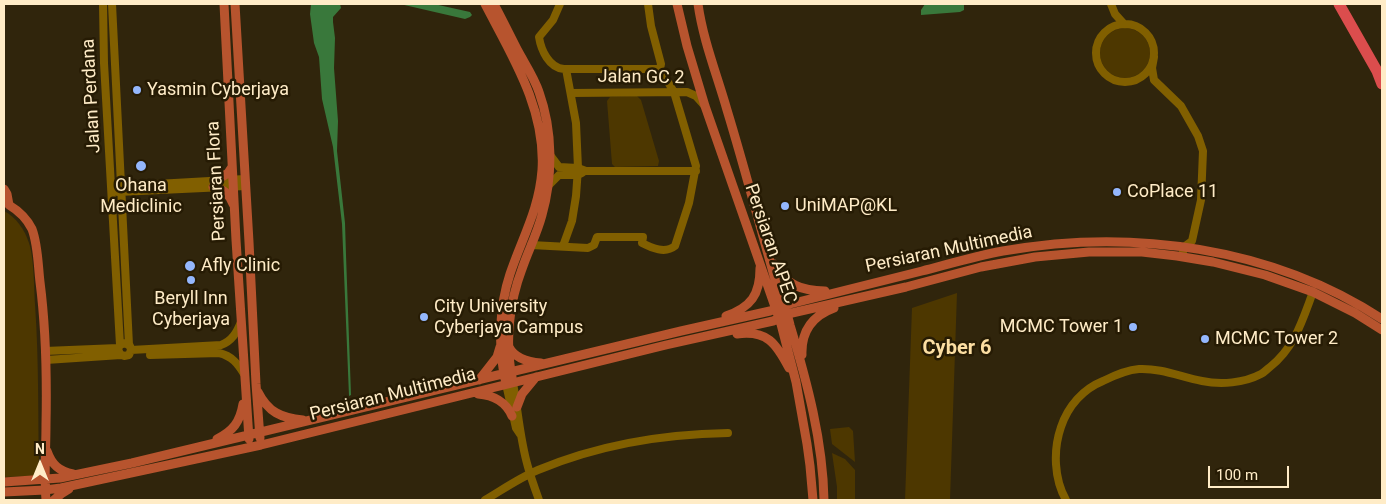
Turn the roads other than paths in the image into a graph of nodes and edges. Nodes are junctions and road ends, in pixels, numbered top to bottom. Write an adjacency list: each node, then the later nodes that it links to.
1 (103, 4): 36 (street, Jalan Perdana)
2 (112, 4): 37 (street, Jalan Perdana)
3 (224, 4): 27 (main road, Persiaran Flora)
4 (235, 4): 31 (main road, Persiaran Flora)
5 (485, 4): 60 (main road)
6 (494, 4): 26 (main road)
7 (560, 4): 17 (street)
8 (648, 4): 18 (street)
9 (678, 4): 19 (main road, Persiaran APEC)
10 (698, 4): 46 (main road, Persiaran APEC)
11 (1111, 4): 13 (street)
12 (1339, 4): 21 (highway)
13 (1115, 14): 14 (street); 15 (street)
14 (1124, 24): 15 (street); 16 (street)
15 (1115, 26): 20 (street)
16 (1154, 57): 20 (street); 28 (street)
17 (566, 69): 18 (street); 24 (street)
18 (660, 69): 23 (street)
19 (695, 75): 22 (street, Jalan GC 2); 25 (main road, Persiaran APEC)
20 (1133, 81): 28 (street)
21 (1382, 84)
22 (688, 91): 23 (street, Jalan GC 2); 25 (street, Jalan GC 2)
23 (674, 92): 24 (street, Jalan GC 2); 29 (street)
24 (571, 93): 30 (street)
25 (705, 106): 47 (main road, Persiaran APEC)
26 (550, 155): 30 (street); 34 (main road)
27 (232, 166): 32 (main road, Persiaran Flora); 33 (main road)
28 (1203, 166): 44 (street)
29 (696, 171): 30 (street); 43 (street)
30 (581, 172): 34 (street); 43 (street)
31 (246, 182): 32 (street); 71 (main road, Persiaran Flora)
32 (233, 183): 33 (street); 39 (main road, Persiaran Flora)
33 (214, 184): 37 (street); 39 (main road)
34 (548, 186): 42 (main road)
35 (4, 189): 38 (main road)
36 (112, 189): 37 (street); 41 (street, Jalan Perdana)
37 (121, 189): 40 (street, Jalan Perdana)
38 (6, 204): 63 (main road)
39 (234, 210): 57 (main road, Persiaran Flora)
40 (123, 236): 41 (street); 49 (street, Jalan Perdana)
41 (114, 237): 48 (street, Jalan Perdana)
42 (531, 245): 43 (street); 60 (main road)
43 (564, 246)
44 (1194, 249): 45 (main road); 54 (main road); 56 (main road)
45 (1183, 252): 50 (main road, Persiaran Multimedia); 53 (main road, Persiaran Multimedia)
46 (767, 253): 53 (main road); 55 (main road, Persiaran APEC)
47 (758, 257): 55 (main road, Persiaran APEC); 59 (main road)
48 (116, 270): 49 (street); 52 (street, Jalan Perdana)
49 (125, 270): 51 (street, Jalan Perdana)
50 (906, 287): 55 (main road); 68 (main road)
51 (126, 288): 52 (street); 62 (street, Jalan Perdana)
52 (117, 289): 62 (street, Jalan Perdana)
53 (841, 291): 55 (main road)
54 (1313, 292): 58 (main road); 99 (street)
55 (781, 312): 59 (main road, Persiaran Multimedia); 61 (main road, Persiaran Multimedia); 68 (main road, Persiaran APEC); 70 (main road, Persiaran APEC)
56 (1382, 319)
57 (241, 320): 62 (street); 66 (main road, Persiaran Flora)
58 (1382, 330)
59 (681, 331): 64 (main road, Persiaran Multimedia)
60 (505, 344): 64 (main road); 65 (main road); 69 (main road)
61 (666, 345): 67 (main road, Persiaran Multimedia); 70 (main road)
62 (125, 350): 63 (street); 66 (street)
63 (46, 356): 82 (main road)
64 (546, 364): 65 (main road, Persiaran Multimedia)
65 (507, 373): 69 (main road, Persiaran Multimedia); 72 (main road)
66 (244, 374): 73 (main road, Persiaran Flora)
67 (536, 377): 72 (main road, Persiaran Multimedia); 75 (main road)
68 (805, 378): 98 (main road, Persiaran APEC)
69 (479, 380): 77 (main road, Persiaran Multimedia)
70 (796, 382): 97 (main road, Persiaran APEC)
71 (256, 384): 77 (main road); 78 (main road, Persiaran Flora)
72 (509, 384): 74 (main road, Persiaran Multimedia); 75 (street); 76 (street)
73 (245, 391): 80 (main road, Persiaran Flora); 85 (main road)
74 (470, 393): 76 (main road); 83 (main road, Persiaran Multimedia)
75 (517, 407): 81 (street)
76 (512, 416): 81 (street)
77 (315, 420): 78 (main road, Persiaran Multimedia)
78 (260, 433): 80 (main road, Persiaran Multimedia); 83 (main road, Persiaran Flora)
79 (728, 433): 87 (street)
80 (248, 435): 84 (main road, Persiaran Flora); 85 (main road, Persiaran Multimedia)
81 (521, 435): 87 (street)
82 (45, 444): 86 (main road); 88 (main road)
83 (261, 445): 84 (main road, Persiaran Multimedia)
84 (249, 447): 90 (main road, Persiaran Multimedia)
85 (197, 448): 86 (main road, Persiaran Multimedia)
86 (80, 474): 88 (main road, Persiaran Multimedia)
87 (530, 474): 95 (street); 96 (street)
88 (45, 480): 89 (main road, Persiaran Multimedia); 91 (main road)
89 (4, 482)
90 (78, 485): 91 (main road, Persiaran Multimedia); 94 (main road)
91 (45, 490): 92 (main road, Persiaran Multimedia); 93 (main road)
92 (4, 492)
93 (46, 500)
94 (54, 500)
95 (484, 500)
96 (539, 500)
97 (813, 500)
98 (824, 500)
99 (1066, 500)

